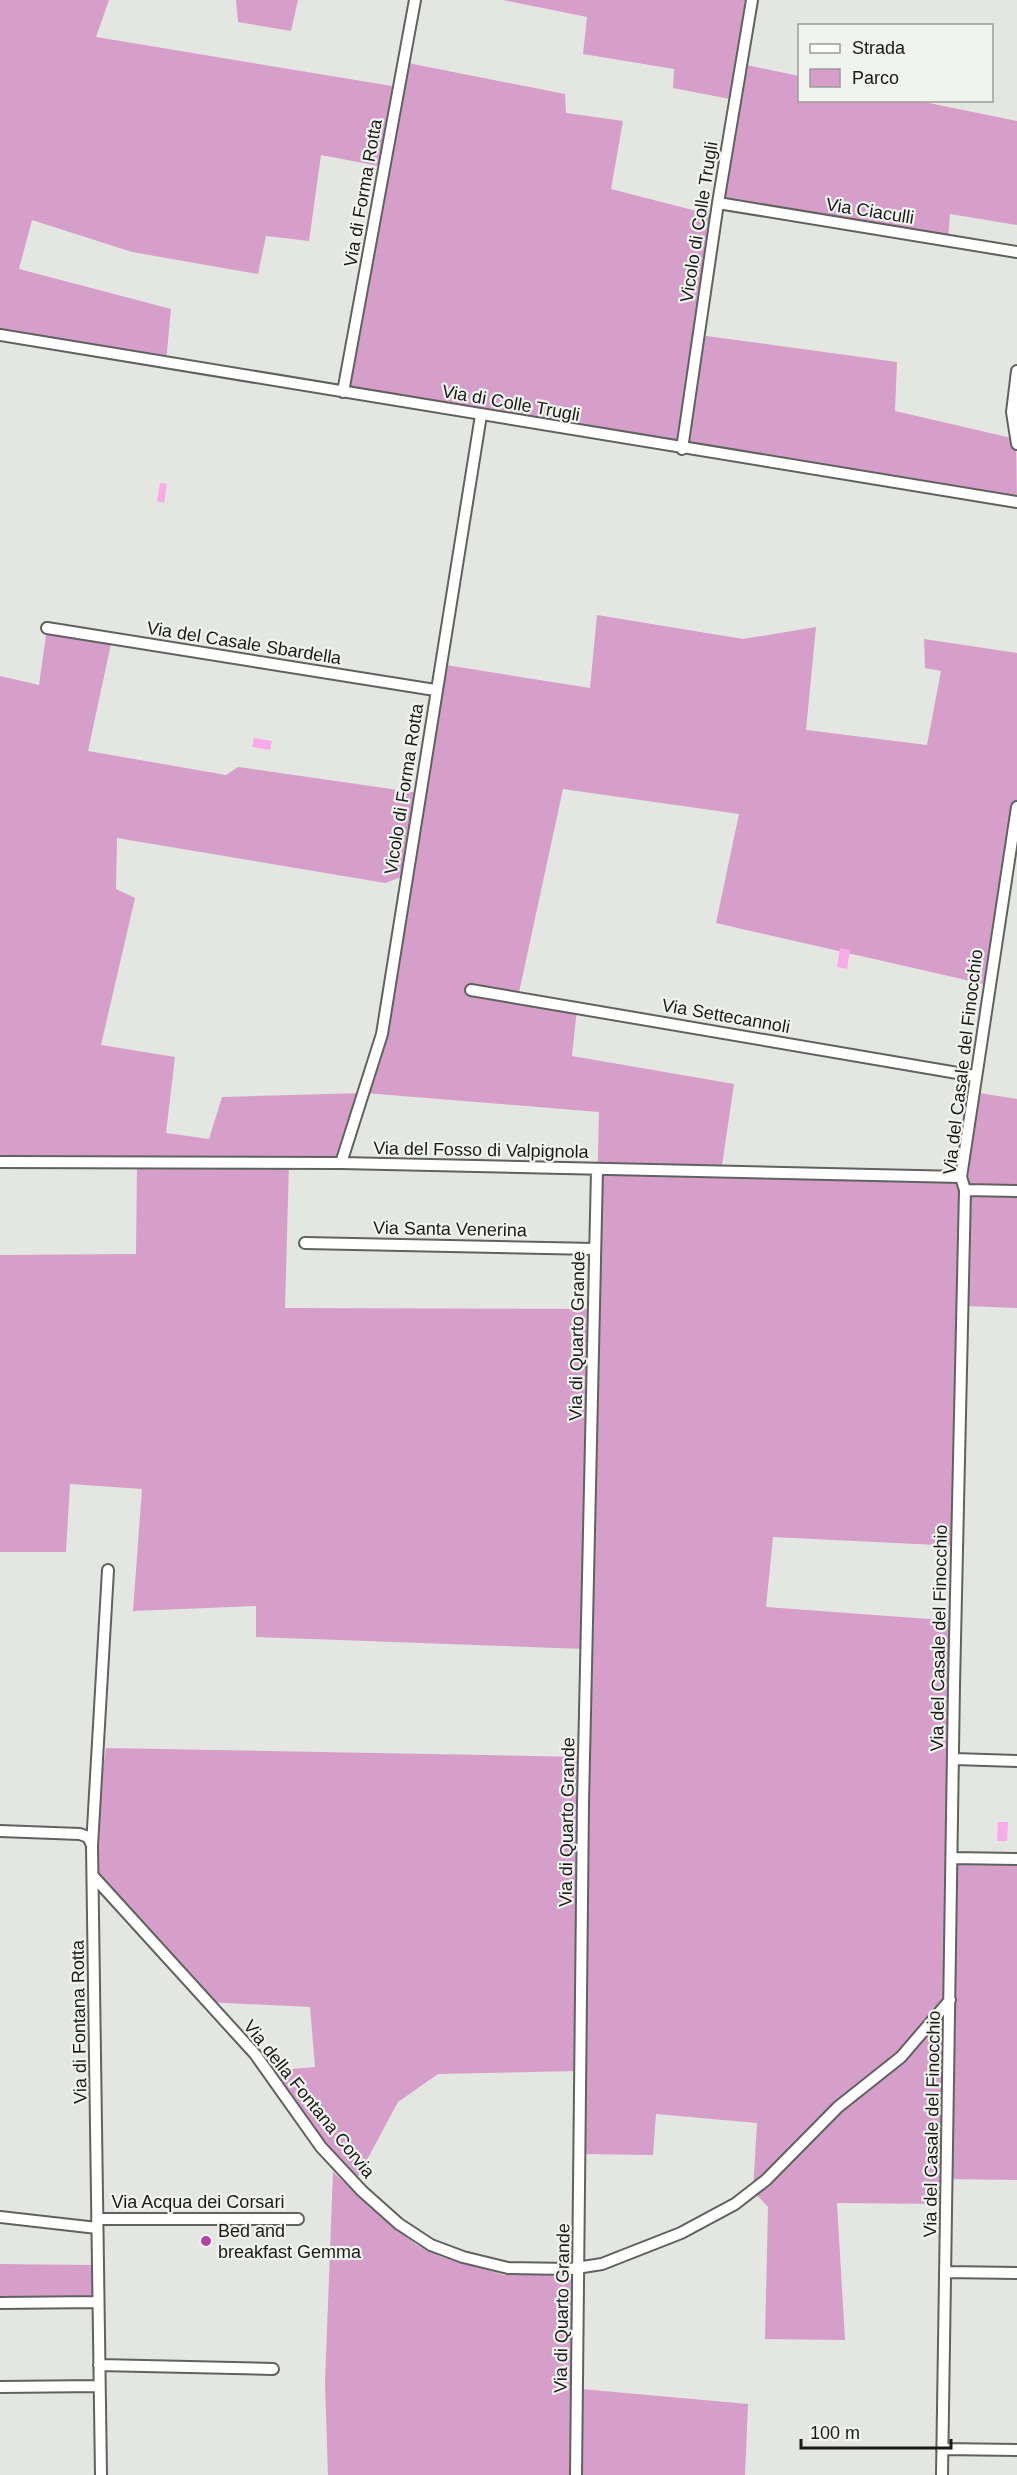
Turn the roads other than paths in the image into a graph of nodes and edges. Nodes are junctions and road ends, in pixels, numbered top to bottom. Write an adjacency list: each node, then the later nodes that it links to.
1 (415, 0): 7 (street, Via di Forma Rotta)
2 (752, 0): 3 (street, Vicolo di Colle Trugli)
3 (718, 203): 4 (street, Via Ciaculli); 10 (street, Vicolo di Colle Trugli)
4 (1017, 252)
5 (0, 335): 7 (street, Via di Colle Trugli)
6 (1017, 371): 9 (street)
7 (344, 392): 8 (street, Via di Colle Trugli)
8 (480, 415): 10 (street, Via di Colle Trugli); 13 (street, Vicolo di Forma Rotta)
9 (1017, 444)
10 (682, 449): 11 (street, Via di Colle Trugli)
11 (1017, 502)
12 (47, 628): 13 (street, Via del Casale Sbardella)
13 (435, 690): 18 (street, Vicolo di Forma Rotta)
14 (1017, 807): 16 (street, Via del Casale del Finocchio)
15 (471, 990): 16 (street, Via Settecannoli)
16 (975, 1076): 20 (street, Via del Casale del Finocchio)
17 (0, 1162): 18 (street, Via del Fosso di Valpignola)
18 (341, 1163): 19 (street, Via del Fosso di Valpignola)
19 (597, 1170): 20 (street, Via del Fosso di Valpignola); 24 (street, Via di Quarto Grande)
20 (961, 1177): 21 (street, Via del Casale del Finocchio)
21 (965, 1190): 22 (street); 26 (street, Via del Casale del Finocchio)
22 (1017, 1191)
23 (305, 1242): 24 (street, Via Santa Venerina)
24 (595, 1249): 37 (street, Via di Quarto Grande)
25 (108, 1570): 29 (street, Via di Fontana Rotta)
26 (954, 1759): 27 (street); 30 (street, Via del Casale del Finocchio)
27 (1017, 1761)
28 (0, 1830): 29 (street)
29 (92, 1846): 32 (street, Via di Fontana Rotta)
30 (952, 1858): 31 (street); 33 (street, Via del Casale del Finocchio)
31 (1017, 1860)
32 (94, 1877): 36 (street, Via di Fontana Rotta); 37 (street, Via della Fontana Corvia)
33 (951, 2000): 37 (street, Via della Fontana Corvia); 38 (street, Via del Casale del Finocchio)
34 (0, 2217): 36 (street, Via Acqua dei Corsari)
35 (298, 2219): 36 (street, Via Acqua dei Corsari)
36 (97, 2223): 41 (street, Via di Fontana Rotta)
37 (579, 2268): 49 (street, Via di Quarto Grande)
38 (945, 2272): 39 (street); 46 (street, Via del Casale del Finocchio)
39 (1017, 2273)
40 (0, 2302): 41 (street)
41 (98, 2302): 42 (street, Via di Fontana Rotta)
42 (99, 2365): 43 (street); 44 (street, Via di Fontana Rotta)
43 (273, 2369)
44 (99, 2386): 45 (street); 48 (street, Via di Fontana Rotta)
45 (0, 2387)
46 (942, 2449): 47 (street); 50 (street, Via del Casale del Finocchio)
47 (1017, 2450)
48 (101, 2475)
49 (576, 2475)
50 (942, 2475)

